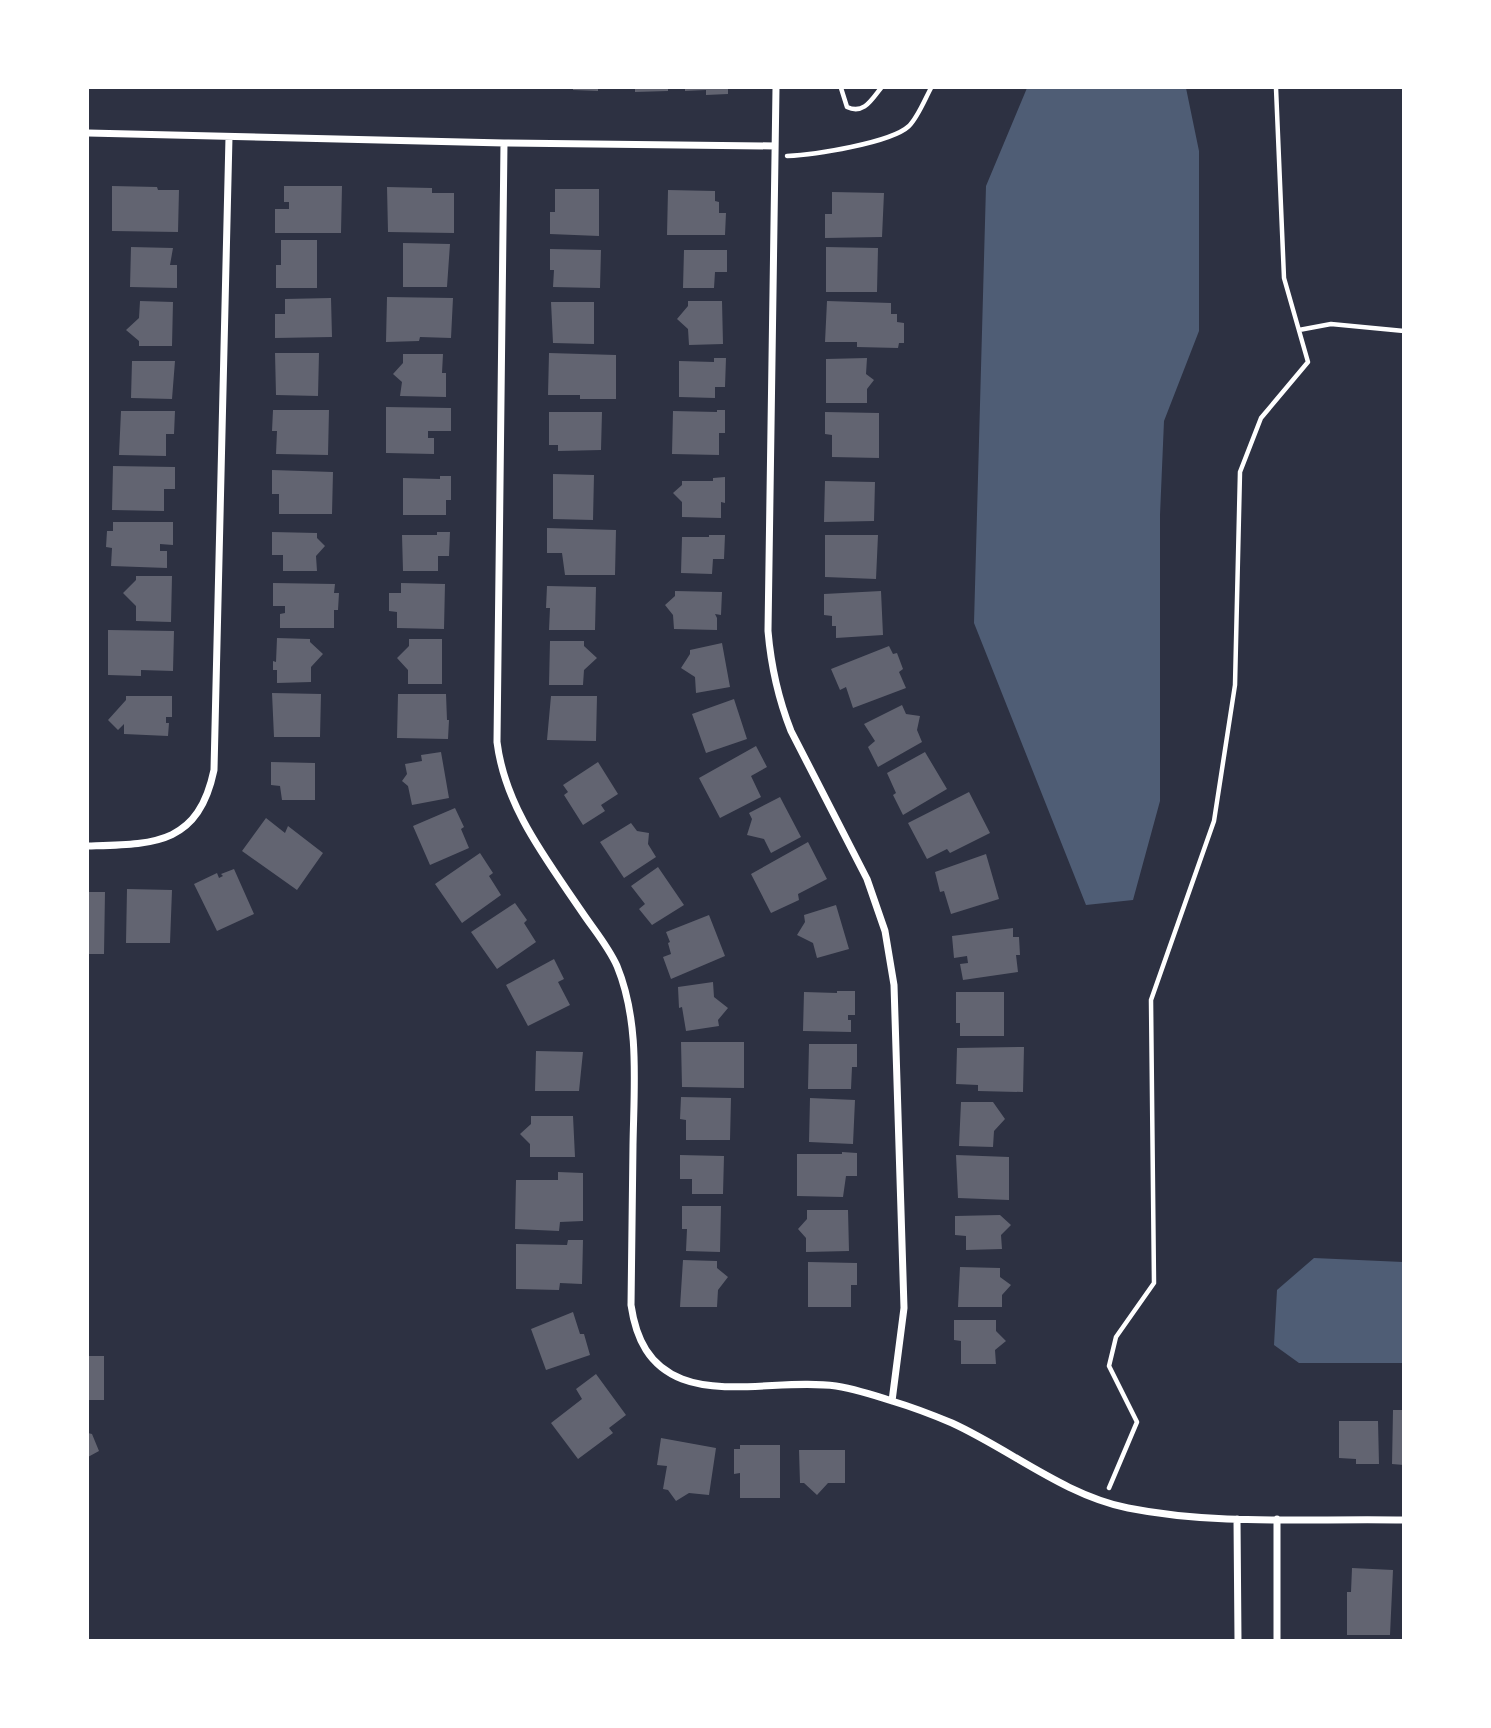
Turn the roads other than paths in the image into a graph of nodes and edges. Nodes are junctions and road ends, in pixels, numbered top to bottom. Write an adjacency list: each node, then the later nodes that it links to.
1 (776, 88): 5 (street)
2 (88, 133): 3 (street)
3 (229, 137): 4 (street); 6 (street)
4 (504, 143): 5 (street); 7 (street)
5 (775, 146): 7 (street)
6 (88, 846)
7 (892, 1401): 8 (street)
8 (1237, 1518): 9 (street); 11 (street)
9 (1277, 1519): 10 (street); 12 (street)
10 (1404, 1520)
11 (1238, 1640)
12 (1277, 1640)

